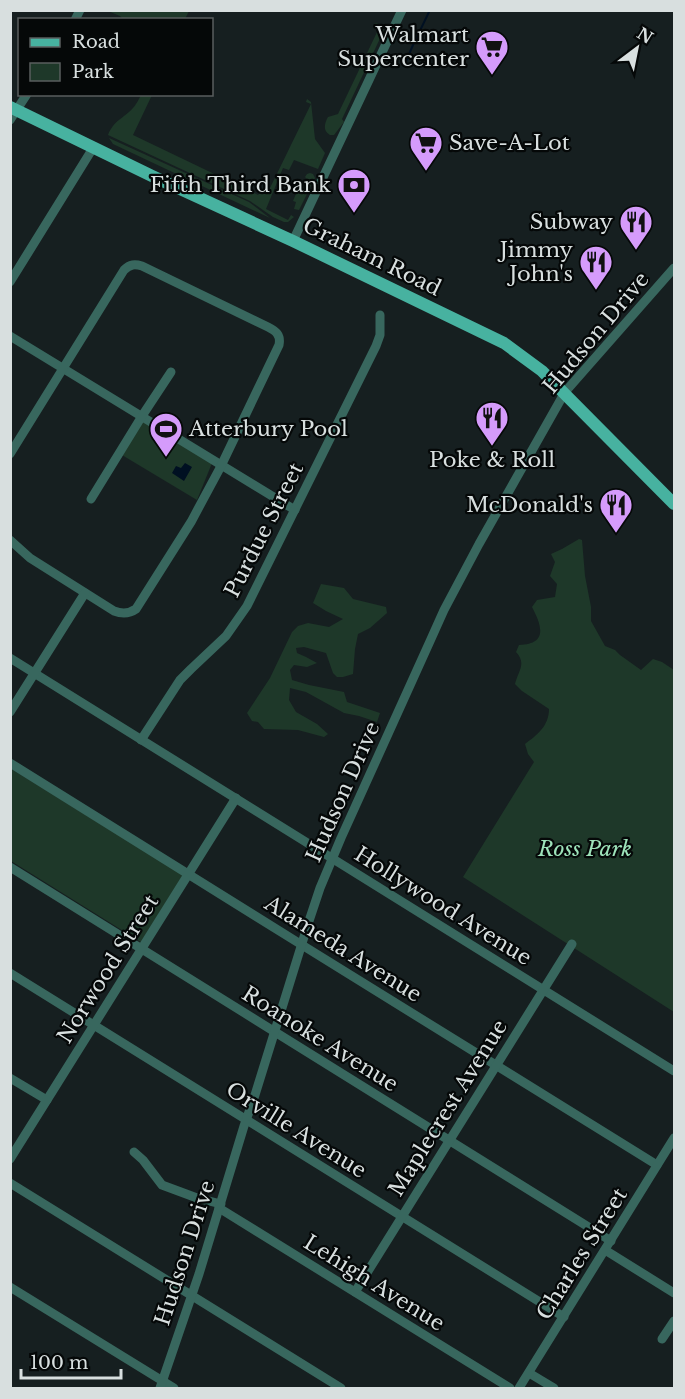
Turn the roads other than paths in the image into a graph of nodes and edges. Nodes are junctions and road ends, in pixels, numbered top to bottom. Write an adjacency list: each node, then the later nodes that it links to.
1 (402, 10): 5 (street)
2 (25, 96): 3 (street)
3 (13, 112): 4 (main road, Graham Road)
4 (93, 148): 5 (main road, Graham Road); 7 (street)
5 (293, 241): 12 (main road, Graham Road)
6 (675, 267): 12 (street, Hudson Drive)
7 (10, 282)
8 (380, 315): 18 (street, Purdue Street)
9 (10, 336): 10 (street)
10 (63, 368): 13 (street); 14 (street); 15 (street)
11 (171, 372): 13 (street)
12 (565, 392): 17 (main road, Graham Road); 27 (street, Hudson Drive)
13 (142, 417): 15 (street); 16 (street)
14 (10, 454)
15 (221, 466): 18 (street); 20 (street)
16 (91, 499)
17 (675, 504)
18 (295, 510): 24 (street, Purdue Street)
19 (10, 540): 20 (street)
20 (85, 593): 22 (street)
21 (10, 658): 22 (street, Hollywood Avenue)
22 (35, 673): 23 (street); 24 (street, Hollywood Avenue)
23 (10, 712)
24 (141, 740): 26 (street, Hollywood Avenue)
25 (10, 762): 29 (street, Alameda Avenue)
26 (236, 798): 27 (street, Hollywood Avenue); 29 (street, Norwood Street)
27 (332, 858): 31 (street, Hudson Drive); 34 (street, Hollywood Avenue)
28 (10, 867): 32 (street, Roanoke Avenue)
29 (189, 874): 31 (street, Alameda Avenue); 32 (street, Norwood Street)
30 (572, 944): 34 (street, Maplecrest Avenue)
31 (302, 945): 36 (street, Hudson Drive); 37 (street, Alameda Avenue)
32 (141, 949): 35 (street, Norwood Street); 36 (street, Roanoke Avenue)
33 (10, 973): 35 (street, Orville Avenue)
34 (543, 990): 37 (street, Maplecrest Avenue); 38 (street, Hollywood Avenue)
35 (94, 1025): 40 (street, Norwood Street); 41 (street, Orville Avenue)
36 (274, 1032): 41 (street, Hudson Drive); 43 (street, Roanoke Avenue)
37 (496, 1065): 43 (street, Maplecrest Avenue); 46 (street, Alameda Avenue)
38 (675, 1071)
39 (10, 1078): 40 (street)
40 (47, 1100): 45 (street, Norwood Street)
41 (246, 1119): 48 (street, Hudson Drive); 49 (street, Orville Avenue)
42 (675, 1138): 46 (street, Charles Street)
43 (448, 1141): 49 (street, Maplecrest Avenue); 50 (street, Roanoke Avenue)
44 (134, 1152): 48 (street, Lehigh Avenue)
45 (10, 1159)
46 (657, 1165): 50 (street, Charles Street)
47 (10, 1183): 55 (street)
48 (220, 1206): 53 (street, Lehigh Avenue); 55 (street, Hudson Drive)
49 (402, 1217): 53 (street, Maplecrest Avenue); 56 (street, Orville Avenue)
50 (611, 1241): 51 (street, Charles Street)
51 (605, 1250): 54 (street); 56 (street, Charles Street)
52 (10, 1287): 60 (street)
53 (355, 1292): 63 (street, Lehigh Avenue)
54 (675, 1293)
55 (191, 1295): 60 (street, Hudson Drive); 62 (street)
56 (564, 1317): 59 (street, Charles Street)
57 (675, 1321): 58 (street)
58 (663, 1339)
59 (529, 1373): 64 (street, Charles Street); 65 (street)
60 (161, 1385): 61 (street)
61 (174, 1389)
62 (341, 1389)
63 (510, 1389)
64 (519, 1389)
65 (554, 1389)

